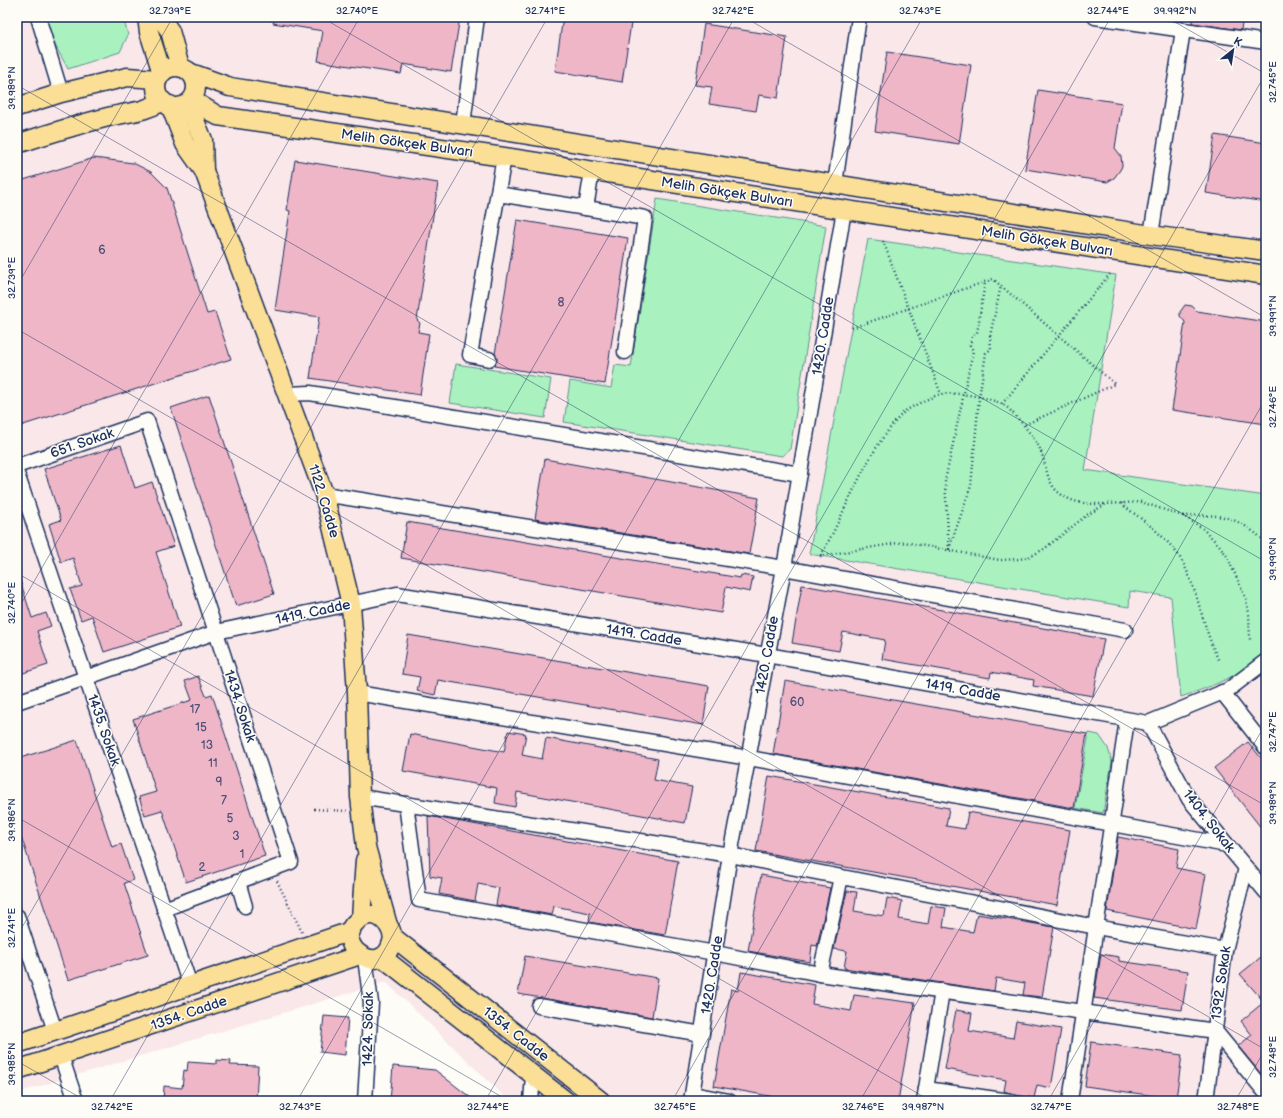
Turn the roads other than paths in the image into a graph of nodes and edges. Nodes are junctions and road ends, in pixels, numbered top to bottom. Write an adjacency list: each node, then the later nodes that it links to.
1 (38, 17): 11 (street)
2 (147, 17): 10 (main road)
3 (160, 17): 9 (main road)
4 (477, 17): 15 (street)
5 (860, 17): 20 (street)
6 (1095, 17): 7 (street)
7 (1183, 30): 8 (street); 24 (street)
8 (1266, 42)
9 (185, 70): 10 (main road); 12 (main road); 15 (main road, Melih Gökçek Bulvarı)
10 (160, 76): 11 (main road); 13 (main road)
11 (61, 93): 14 (main road)
12 (190, 102): 13 (main road); 17 (main road, Melih Gökçek Bulvarı); 18 (main road, 1122. Cadde)
13 (167, 103): 16 (main road); 18 (main road, 1122. Cadde)
14 (17, 107)
15 (462, 124): 20 (main road, Melih Gökçek Bulvarı)
16 (17, 144)
17 (504, 157): 19 (main road, Melih Gökçek Bulvarı); 21 (street)
18 (204, 171): 29 (main road, 1122. Cadde)
19 (592, 171): 22 (street); 23 (main road, Melih Gökçek Bulvarı)
20 (835, 184): 24 (main road, Melih Gökçek Bulvarı)
21 (498, 194): 22 (street); 28 (street)
22 (586, 208): 27 (street)
23 (844, 210): 26 (main road, Melih Gökçek Bulvarı); 33 (street, 1420. Cadde)
24 (1151, 235): 25 (main road, Melih Gökçek Bulvarı)
25 (1266, 251)
26 (1266, 275)
27 (625, 352)
28 (489, 359)
29 (287, 394): 33 (street); 34 (main road, 1122. Cadde)
30 (147, 421): 31 (street, 651. Sokak); 38 (street, 1434. Sokak)
31 (17, 466)
32 (17, 474): 41 (street, 1435. Sokak)
33 (800, 474): 35 (street, 1420. Cadde)
34 (324, 494): 35 (street); 36 (main road, 1122. Cadde)
35 (784, 568): 37 (street); 39 (street, 1420. Cadde)
36 (351, 604): 38 (street, 1419. Cadde); 39 (street, 1419. Cadde); 43 (main road, 1122. Cadde)
37 (1125, 630)
38 (216, 632): 41 (street, 1419. Cadde); 57 (street, 1434. Sokak)
39 (767, 655): 45 (street, 1419. Cadde); 48 (street, 1420. Cadde)
40 (1266, 661): 42 (street)
41 (86, 677): 44 (street, 1419. Cadde); 60 (street, 1435. Sokak)
42 (1222, 692): 46 (street); 47 (street)
43 (358, 693): 48 (street); 49 (main road, 1122. Cadde)
44 (17, 702)
45 (1127, 720): 46 (street, 1419. Cadde); 51 (street)
46 (1148, 723): 52 (street, 1404. Sokak)
47 (1266, 748)
48 (749, 758): 51 (street); 54 (street, 1420. Cadde)
49 (360, 804): 50 (street); 53 (main road, 1122. Cadde)
50 (406, 804): 54 (street); 66 (street)
51 (1111, 825): 52 (street); 63 (street)
52 (1227, 845): 55 (street, 1404. Sokak)
53 (366, 847): 62 (main road); 64 (main road)
54 (730, 855): 56 (street); 66 (street, 1420. Cadde)
55 (1246, 868): 58 (street, 1404. Sokak); 65 (street, 1392. Sokak)
56 (841, 877): 63 (street); 68 (street)
57 (238, 882): 59 (street); 60 (street, 1434. Sokak)
58 (1266, 892)
59 (245, 906)
60 (164, 909): 69 (street, 1435. Sokak)
61 (17, 916): 73 (street)
62 (356, 924): 64 (main road, 1354. Cadde); 67 (main road, 1354. Cadde); 69 (main road, 1354. Cadde)
63 (1096, 927): 65 (street); 72 (street)
64 (390, 929): 67 (main road); 87 (main road, 1354. Cadde)
65 (1225, 950): 74 (street, 1392. Sokak)
66 (715, 953): 68 (street); 75 (street, 1420. Cadde)
67 (370, 958): 77 (main road, 1354. Cadde); 79 (main road, 1354. Cadde); 84 (street, 1424. Sokak)
68 (820, 974): 70 (street)
69 (190, 985): 73 (main road, 1354. Cadde)
70 (942, 991): 72 (street); 81 (street)
71 (539, 1006): 75 (street)
72 (1083, 1012): 74 (street); 90 (street)
73 (55, 1031): 76 (main road, 1354. Cadde)
74 (1215, 1031): 80 (street); 91 (street, 1392. Sokak)
75 (702, 1034): 82 (street, 1420. Cadde)
76 (17, 1044)
77 (61, 1056): 78 (main road, 1354. Cadde); 83 (street)
78 (17, 1070)
79 (533, 1076): 85 (street); 86 (main road, 1354. Cadde)
80 (1266, 1093)
81 (925, 1095): 89 (street)
82 (692, 1098): 88 (street)
83 (76, 1101)
84 (365, 1101)
85 (532, 1101)
86 (566, 1101)
87 (601, 1101)
88 (729, 1101)
89 (1010, 1101)
90 (1070, 1101)
91 (1206, 1101)

